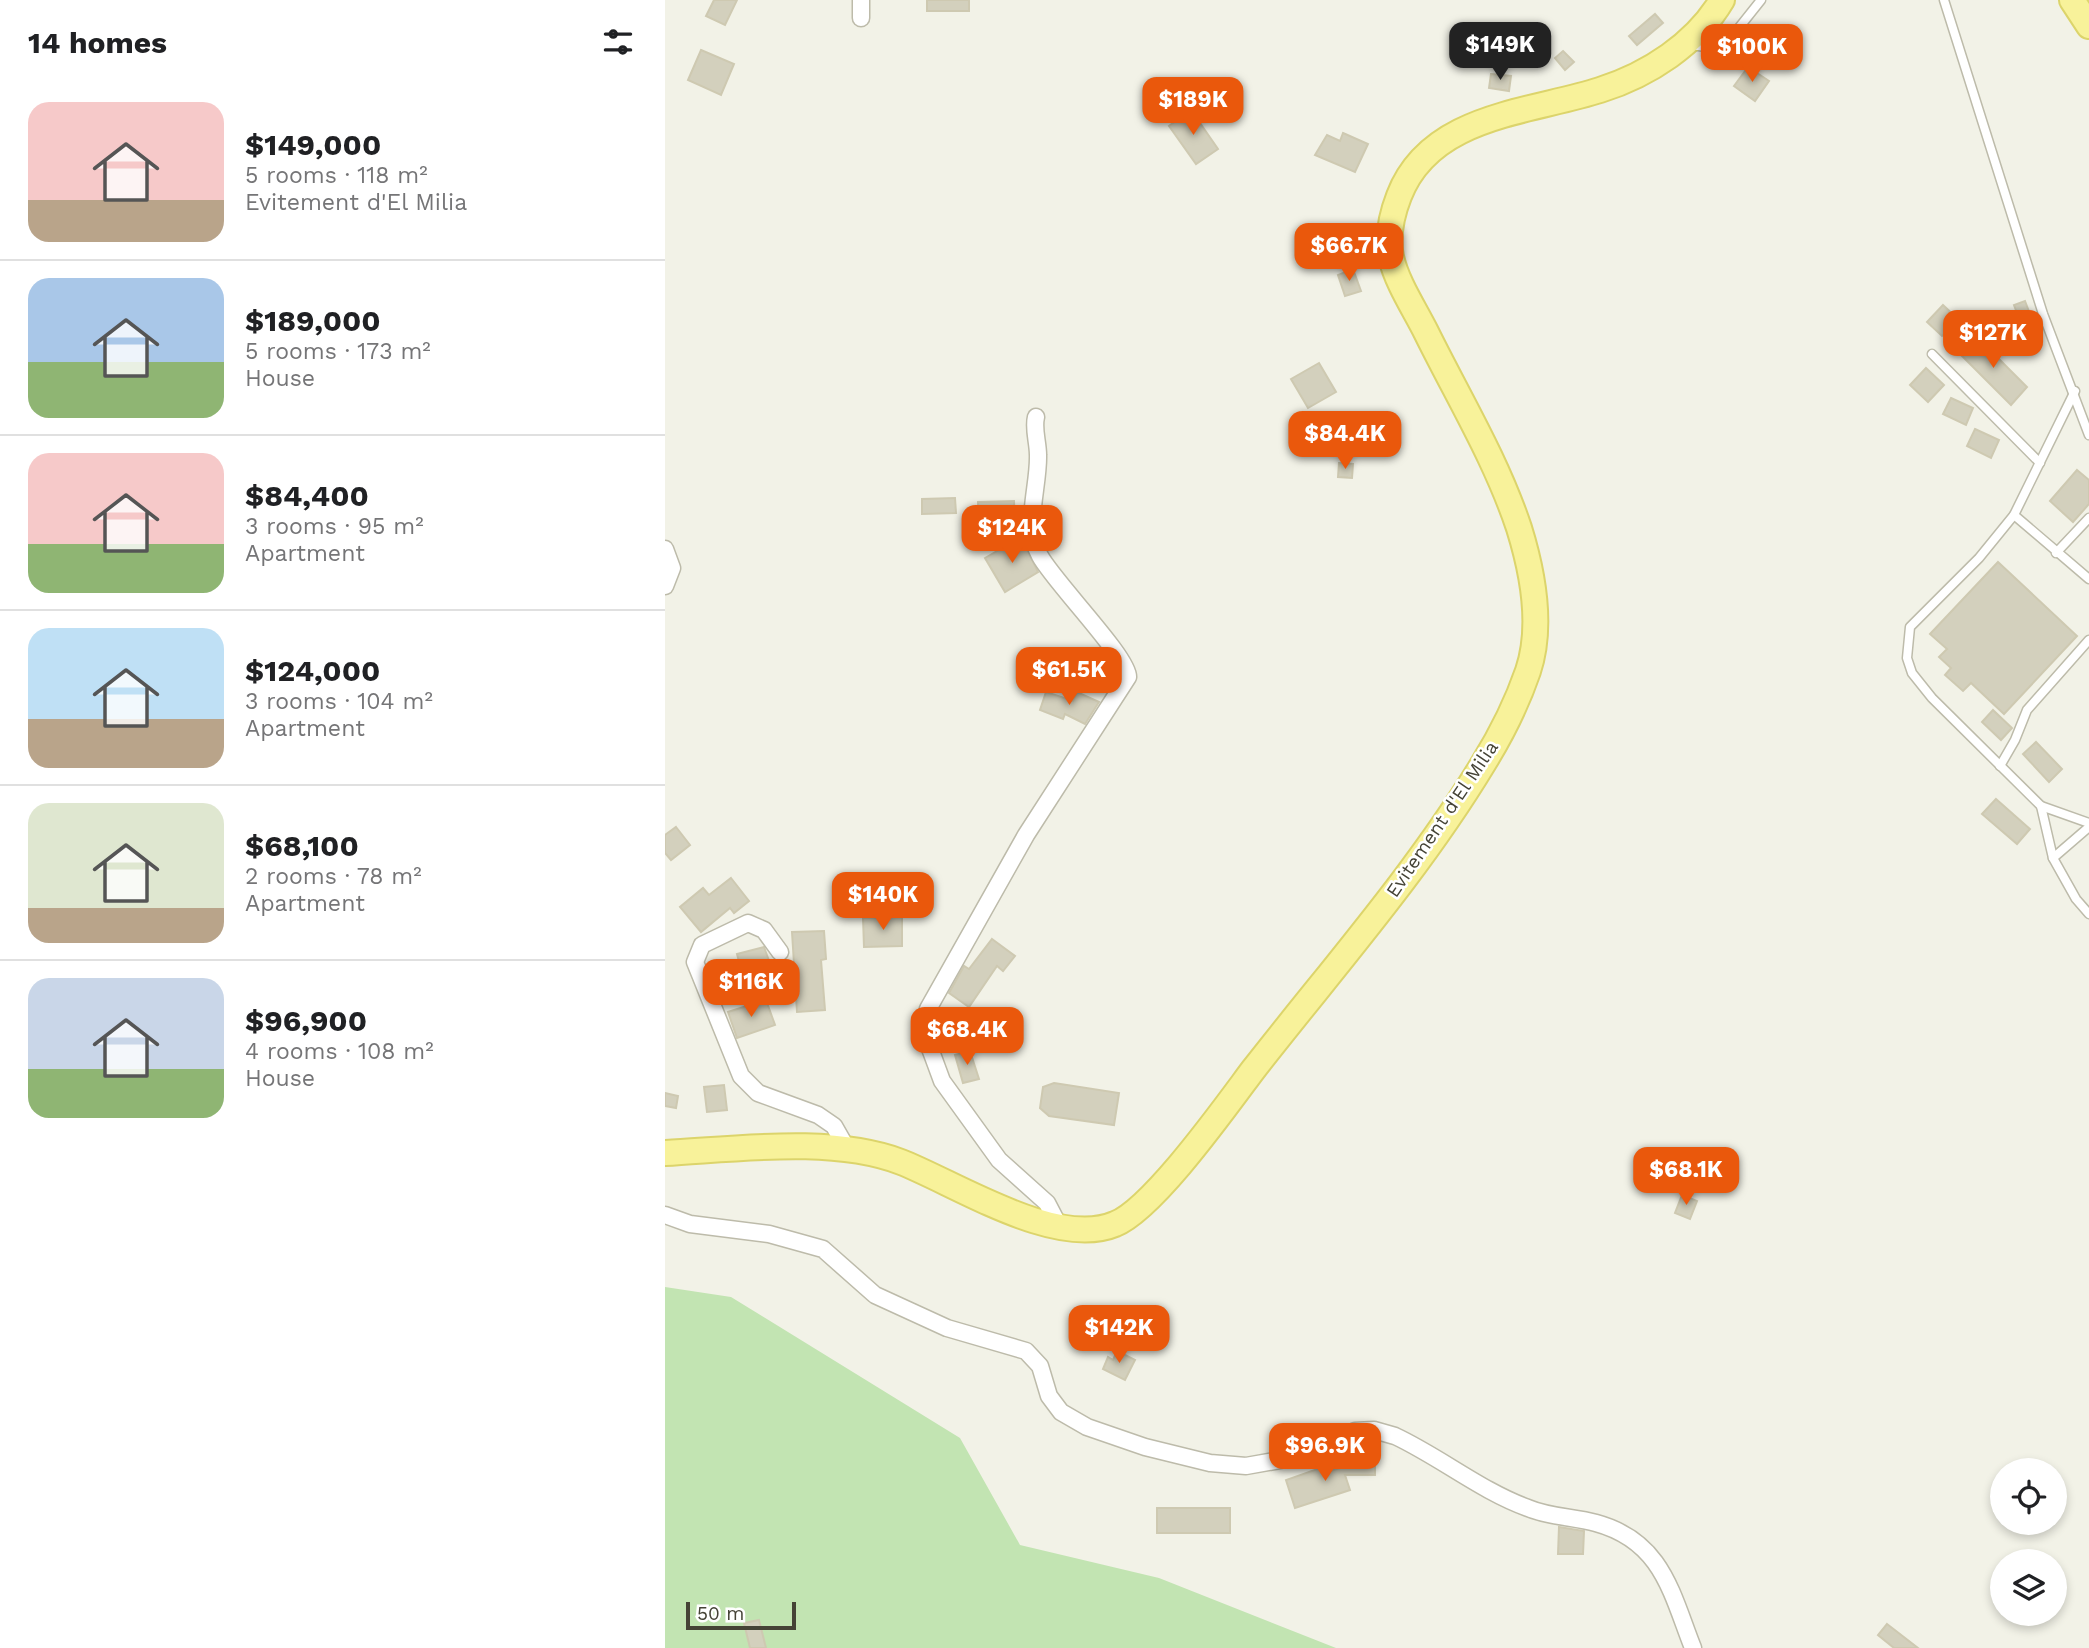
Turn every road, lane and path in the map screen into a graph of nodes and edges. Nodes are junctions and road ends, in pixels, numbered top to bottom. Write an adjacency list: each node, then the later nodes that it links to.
1 (861, 0): 6 (street)
2 (1722, 0): 8 (main road, Evitement d'El Milia)
3 (1761, 0): 8 (lane)
4 (1944, 0): 10 (lane)
5 (2072, 0): 7 (main road)
6 (861, 18)
7 (2089, 26)
8 (1684, 45): 30 (main road, Evitement d'El Milia)
9 (1932, 354): 13 (lane)
10 (2075, 391): 12 (lane); 13 (lane)
11 (1035, 417): 30 (street)
12 (2089, 435)
13 (2040, 463): 14 (lane)
14 (2014, 515): 17 (lane); 21 (lane)
15 (2089, 518): 17 (lane)
16 (665, 549): 19 (street)
17 (2056, 553): 18 (lane)
18 (2089, 579)
19 (665, 586)
20 (2089, 640): 21 (lane)
21 (2000, 766): 22 (lane)
22 (2041, 806): 23 (lane); 24 (lane)
23 (2089, 825): 24 (lane)
24 (2053, 858): 25 (lane)
25 (2089, 914)
26 (780, 952): 27 (street)
27 (846, 1147): 28 (main road, Evitement d'El Milia); 30 (main road, Evitement d'El Milia)
28 (665, 1153)
29 (665, 1215): 31 (street)
30 (1059, 1226)
31 (1693, 1648)

